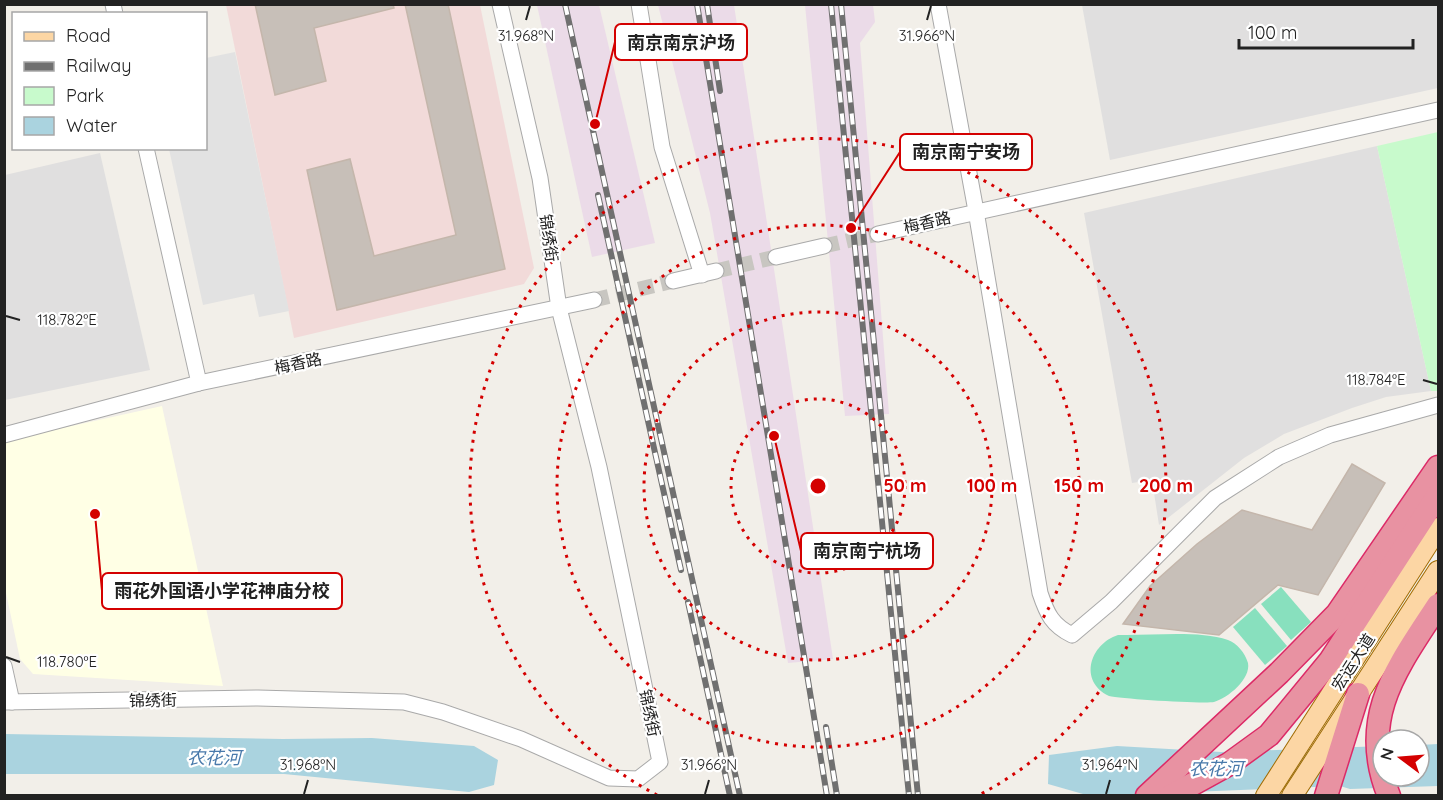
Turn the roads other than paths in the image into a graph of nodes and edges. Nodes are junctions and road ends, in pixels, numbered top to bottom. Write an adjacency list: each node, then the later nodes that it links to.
1 (500, 4): 12 (street, 锦绣街)
2 (639, 4): 10 (street)
3 (938, 4): 6 (street)
4 (1438, 110): 6 (street, 梅香路)
5 (146, 150): 13 (street)
6 (976, 211): 7 (street, 梅香路); 14 (street)
7 (879, 234)
8 (824, 246): 9 (street)
9 (776, 257)
10 (673, 281)
11 (594, 300): 12 (street, 梅香路)
12 (559, 308): 13 (street, 梅香路); 23 (street, 锦绣街)
13 (199, 383): 15 (street, 梅香路)
14 (1438, 405)
15 (4, 435)
16 (1438, 467): 25 (highway)
17 (1438, 495): 26 (highway)
18 (1438, 528): 27 (main road, 宏运大道)
19 (1438, 571): 22 (main road, 宏运大道)
20 (1438, 605): 30 (highway)
21 (4, 666): 23 (street)
22 (1358, 694): 24 (highway)
23 (8, 702)
24 (1334, 745): 28 (main road); 29 (highway)
25 (1147, 795)
26 (1171, 795)
27 (1267, 795)
28 (1293, 795)
29 (1326, 795)
30 (1389, 795)

